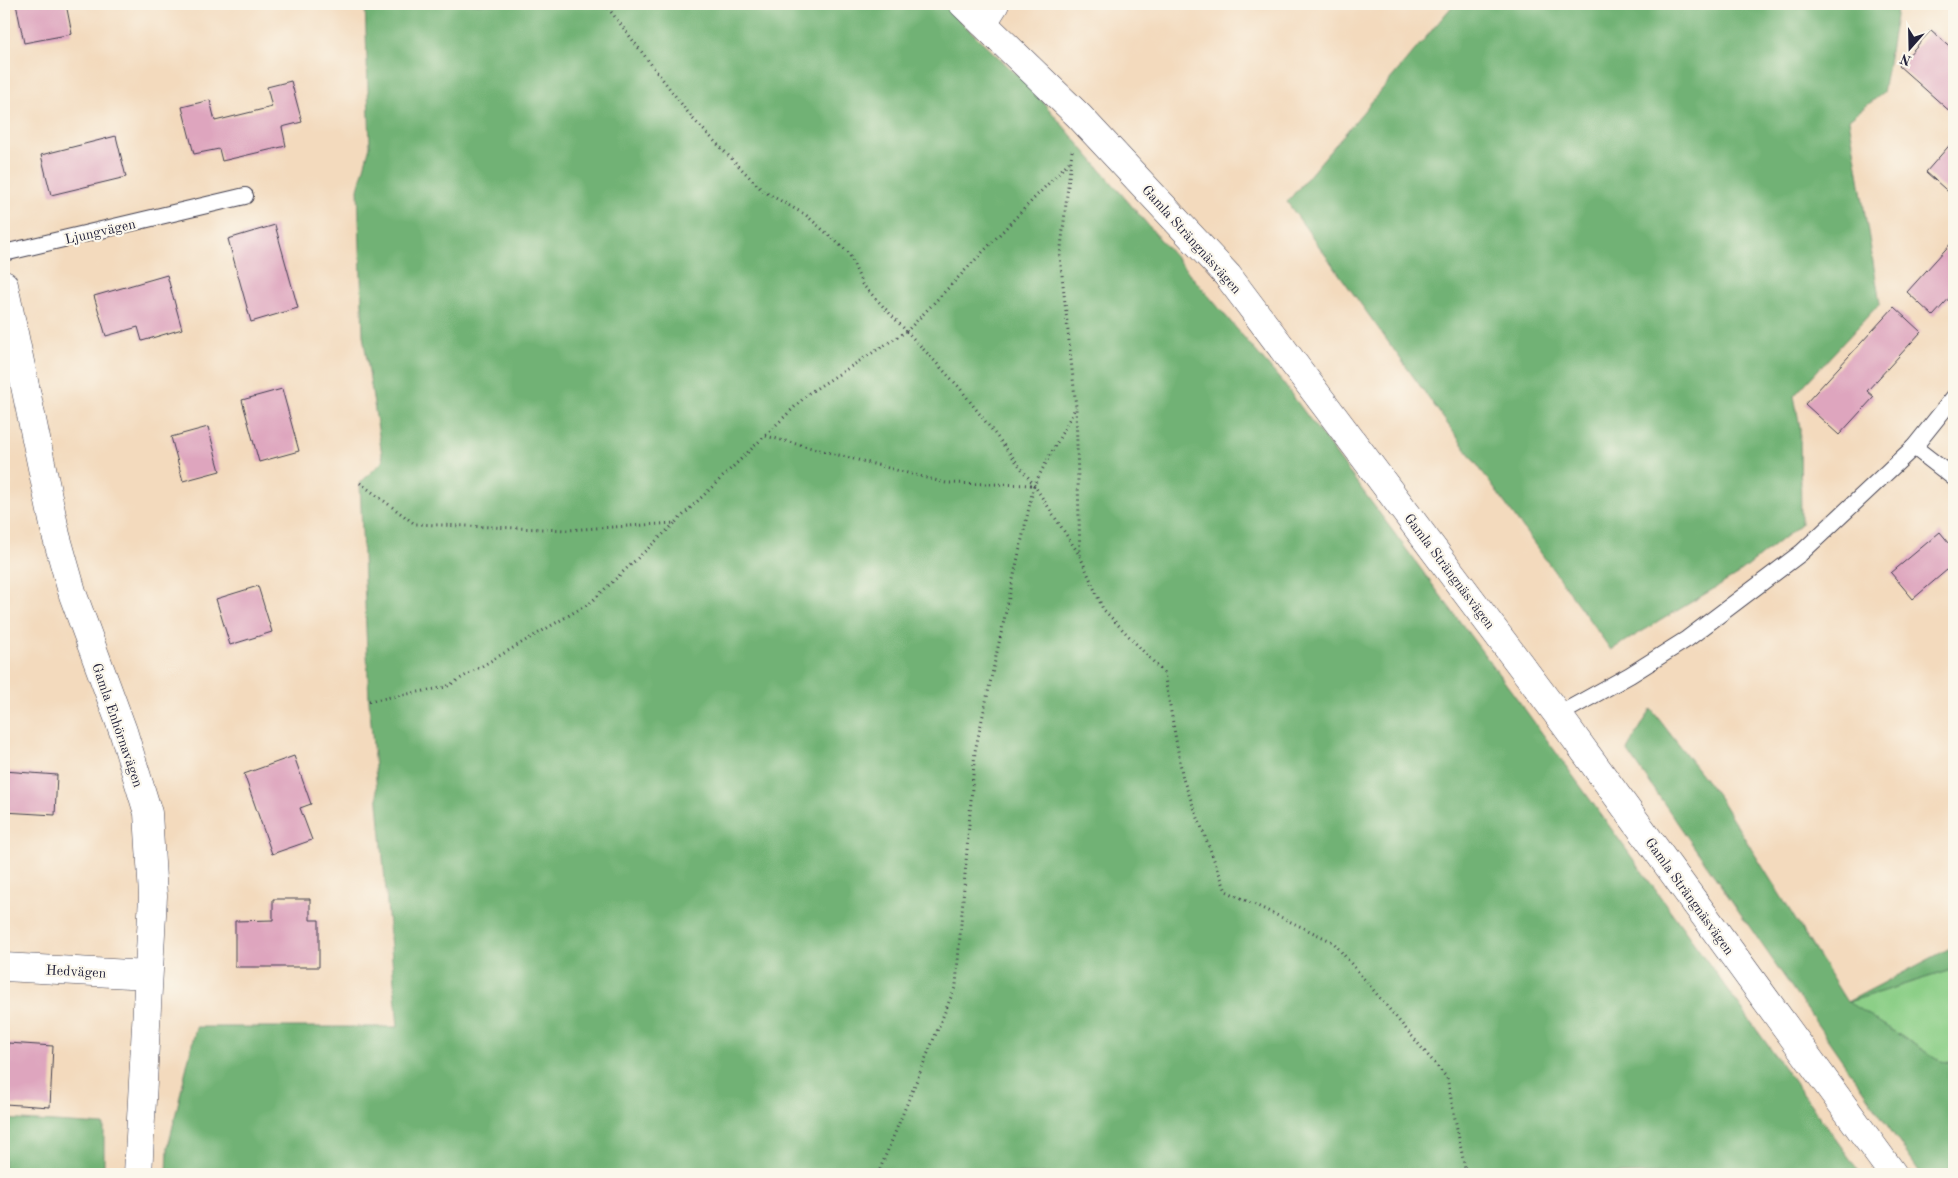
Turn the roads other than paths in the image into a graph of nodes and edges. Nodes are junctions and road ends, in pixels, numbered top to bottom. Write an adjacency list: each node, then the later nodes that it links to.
1 (963, 4): 2 (main road, Gamla Strängnäsvägen)
2 (989, 14): 9 (main road, Gamla Strängnäsvägen)
3 (245, 196): 4 (lane, Ljungvägen)
4 (4, 253)
5 (4, 285): 11 (main road, Gamla Enhörnavägen)
6 (1954, 397): 7 (lane)
7 (1914, 447): 8 (lane); 9 (lane)
8 (1954, 478)
9 (1558, 715): 13 (main road, Gamla Strängnäsvägen)
10 (4, 967): 11 (main road, Hedvägen)
11 (148, 975): 12 (main road, Gamla Enhörnavägen)
12 (138, 1174)
13 (1893, 1174)

